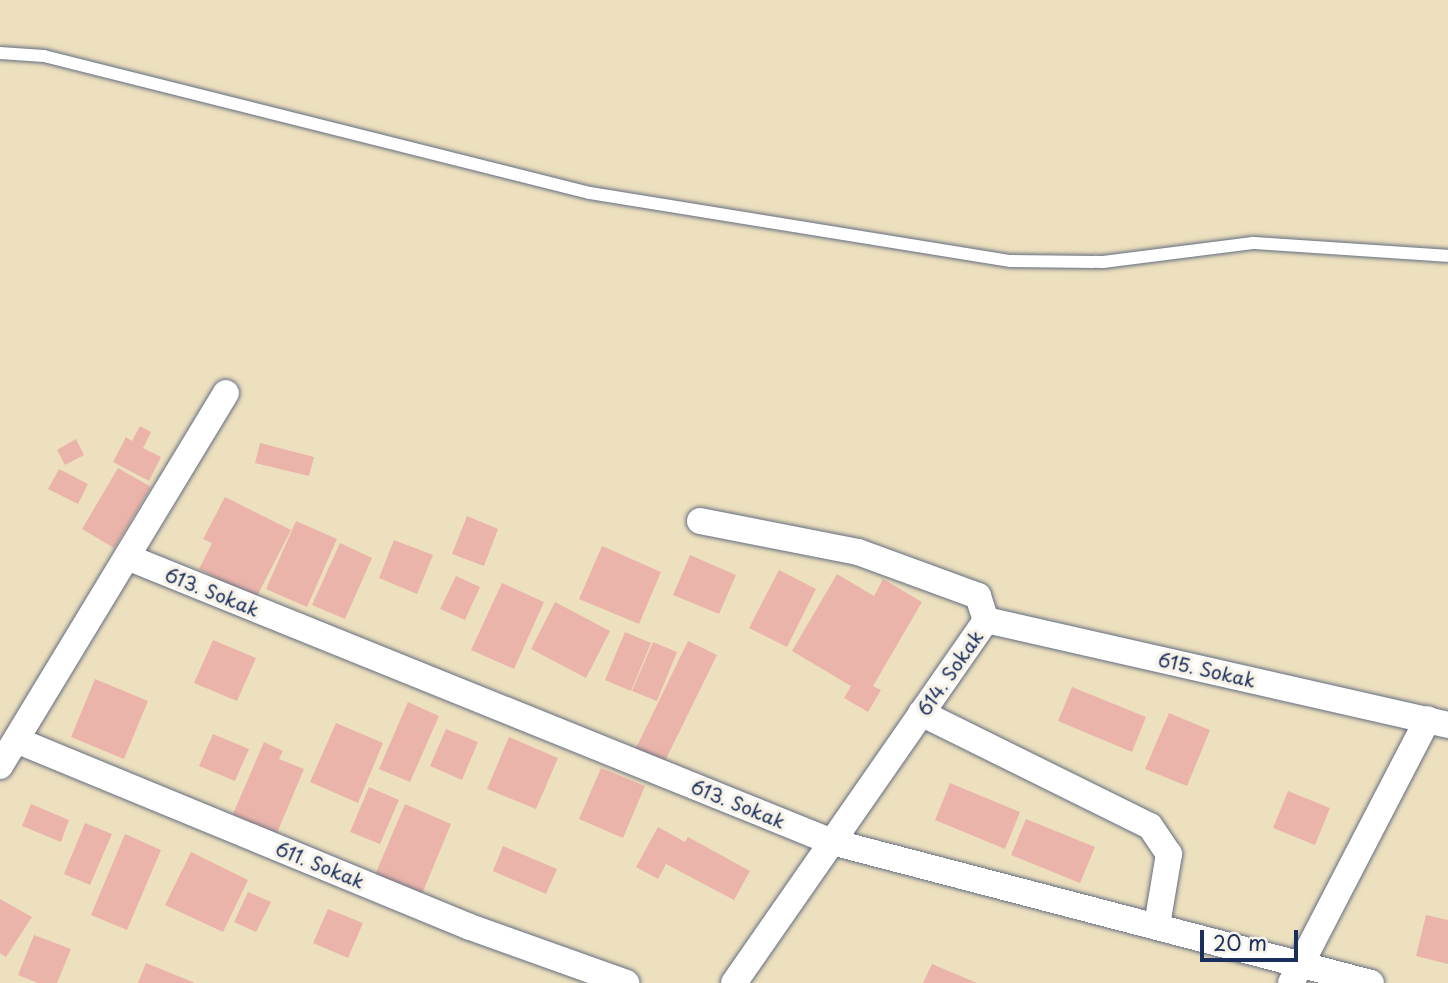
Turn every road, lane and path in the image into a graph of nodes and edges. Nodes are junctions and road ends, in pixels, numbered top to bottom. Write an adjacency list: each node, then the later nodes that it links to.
1 (0, 53): 2 (lane)
2 (1448, 256)
3 (226, 393): 5 (street)
4 (700, 521): 6 (street, 614. Sokak)
5 (127, 557): 9 (street); 11 (street, 613. Sokak)
6 (986, 620): 7 (street, 614. Sokak); 8 (street, 615. Sokak)
7 (921, 713): 11 (street, 614. Sokak); 12 (street)
8 (1438, 722): 13 (street, 615. Sokak)
9 (16, 740): 10 (street); 14 (street, 611. Sokak)
10 (0, 766)
11 (832, 842): 12 (street, 613. Sokak); 15 (street, 614. Sokak)
12 (1157, 925): 13 (street, 613. Sokak)
13 (1295, 974): 16 (street, 613. Sokak)
14 (626, 983)
15 (734, 983)
16 (1371, 983)

